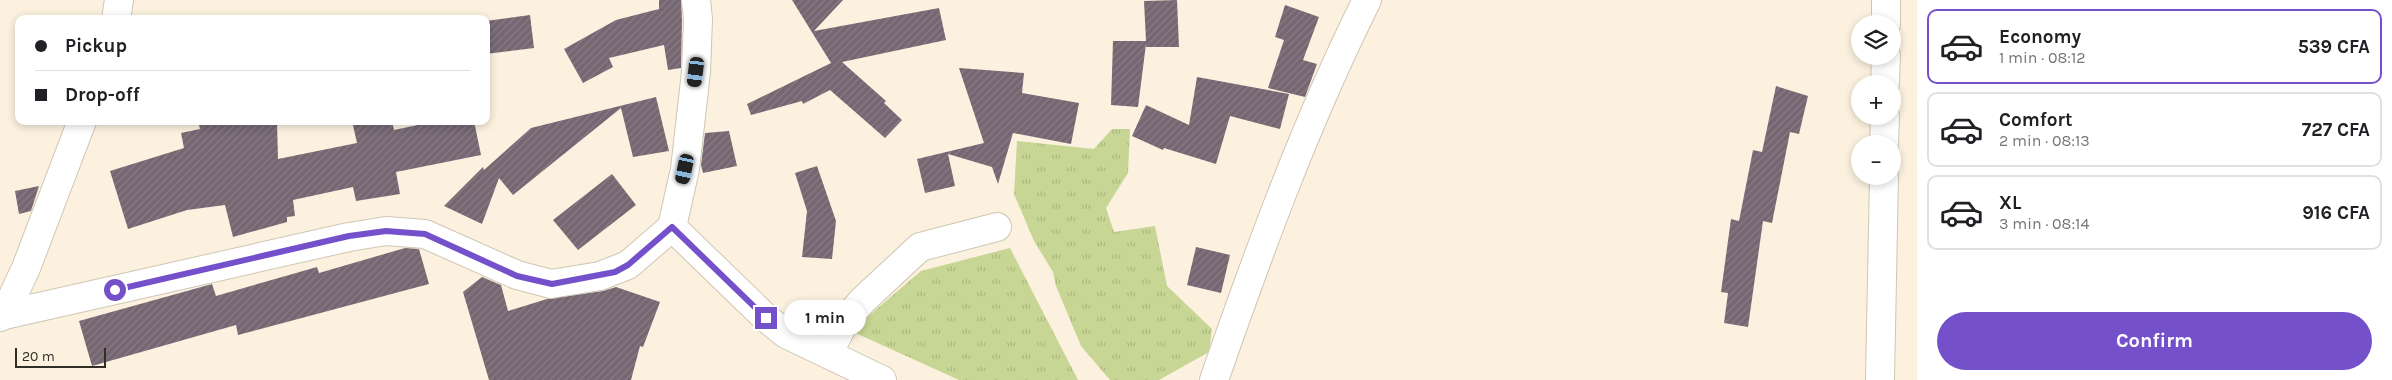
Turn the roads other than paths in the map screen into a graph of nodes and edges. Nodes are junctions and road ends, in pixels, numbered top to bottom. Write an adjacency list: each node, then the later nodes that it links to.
1 (119, 0): 5 (street)
2 (696, 0): 9 (street)
3 (1367, 0): 14 (street)
4 (1886, 0): 6 (street)
5 (117, 15)
6 (1886, 15)
7 (80, 125): 11 (street)
8 (1884, 185): 15 (street)
9 (672, 227): 11 (street); 12 (street)
10 (997, 228): 12 (street)
11 (2, 316)
12 (828, 354): 13 (street)
13 (882, 380)
14 (1214, 380)
15 (1880, 380)

